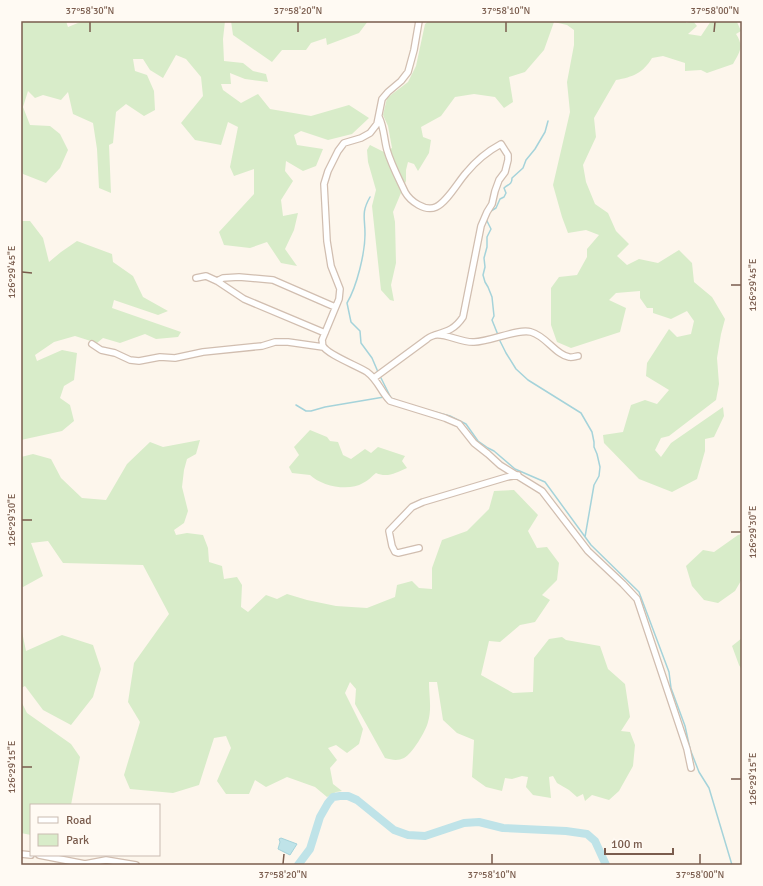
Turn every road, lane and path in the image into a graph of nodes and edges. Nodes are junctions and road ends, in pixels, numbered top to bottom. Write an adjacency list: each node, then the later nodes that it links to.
1 (419, 21): 2 (street)
2 (378, 117): 5 (street); 7 (street)
3 (196, 278): 4 (street)
4 (217, 281): 5 (street); 6 (street)
5 (336, 307): 6 (street)
6 (325, 333): 9 (street)
7 (435, 335): 10 (street); 11 (street)
8 (92, 344): 9 (street)
9 (323, 347): 11 (street)
10 (578, 356)
11 (374, 378): 12 (street)
12 (518, 476): 13 (street); 14 (street)
13 (419, 548)
14 (691, 768)
15 (44, 856): 16 (street)
16 (136, 865)

